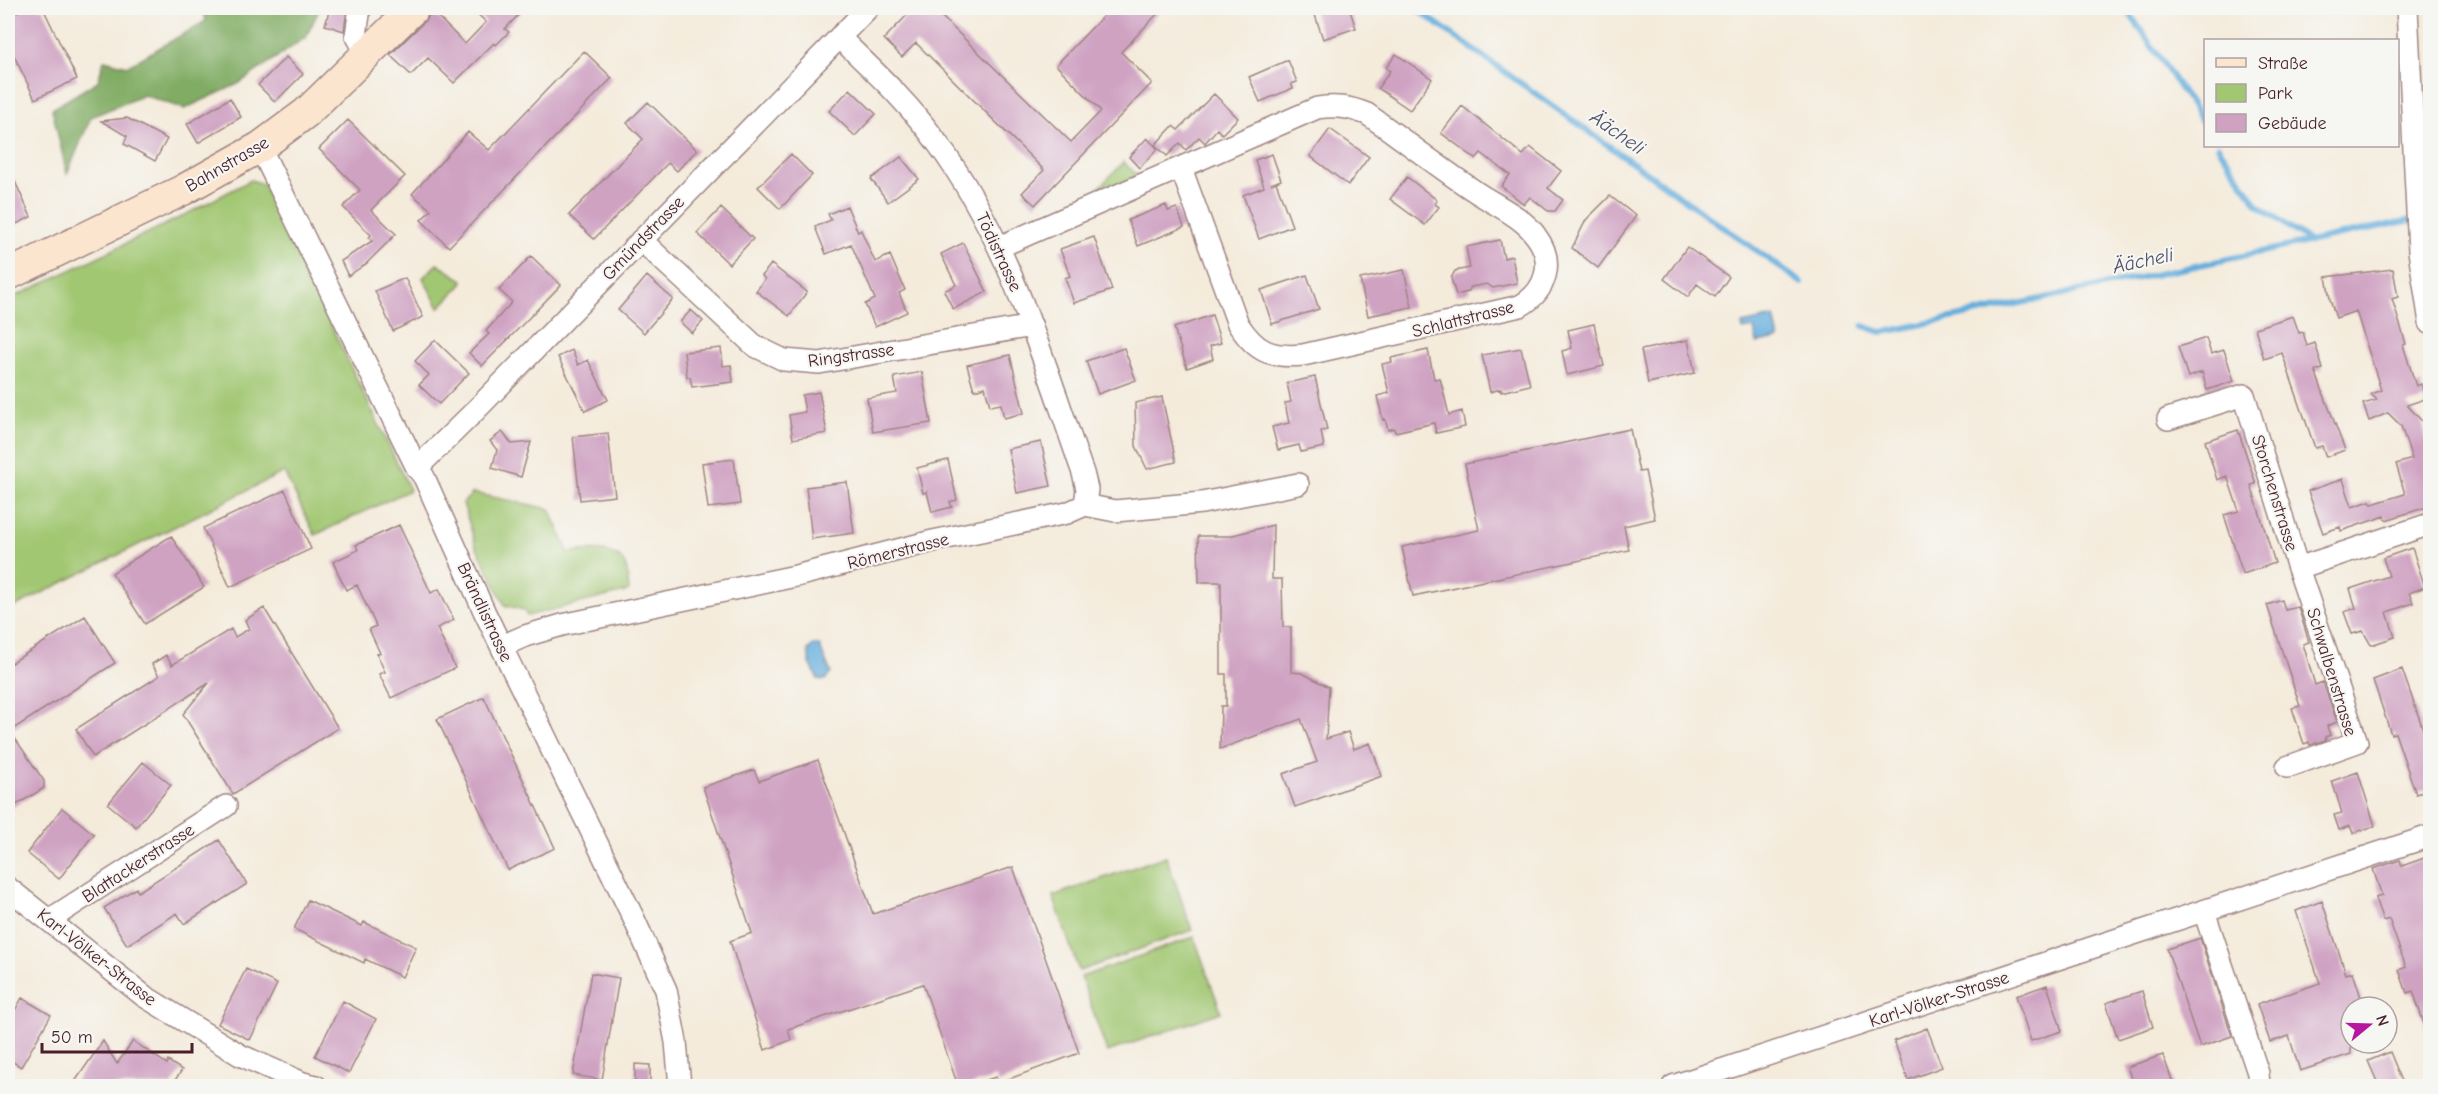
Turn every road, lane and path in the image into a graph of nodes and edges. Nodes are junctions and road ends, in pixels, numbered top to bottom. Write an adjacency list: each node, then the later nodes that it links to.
1 (360, 8): 6 (street)
2 (414, 8): 6 (main road, Bahnstrasse)
3 (868, 8): 5 (street, Gmündstrasse)
4 (2408, 8): 12 (street)
5 (839, 37): 9 (street, Gmündstrasse); 10 (street, Tödistrasse)
6 (367, 54): 7 (main road, Bahnstrasse)
7 (260, 147): 11 (main road, Bahnstrasse); 15 (street, Brändlistrasse)
8 (1181, 168): 8 (street, Schlattstrasse); 10 (street, Schlattstrasse)
9 (641, 240): 13 (street, Ringstrasse); 15 (street, Gmündstrasse)
10 (999, 247): 13 (street, Tödistrasse)
11 (8, 275)
12 (2430, 323)
13 (1032, 326): 17 (street, Tödistrasse)
14 (2168, 419): 19 (street, Storchenstrasse)
15 (417, 468): 20 (street, Brändlistrasse)
16 (1298, 484): 17 (street)
17 (1085, 505): 20 (street, Römerstrasse)
18 (2430, 524): 19 (street, Storchenstrasse)
19 (2298, 568): 21 (street, Schwalbenstrasse)
20 (502, 646): 29 (street, Brändlistrasse)
21 (2287, 766)
22 (226, 806): 26 (street, Blattackerstrasse)
23 (2430, 836): 25 (street, Karl-Völker-Strasse)
24 (8, 888): 26 (street, Karl-Völker-Strasse)
25 (2204, 911): 27 (street); 30 (street, Karl-Völker-Strasse)
26 (49, 921): 28 (street, Karl-Völker-Strasse)
27 (2259, 1080)
28 (316, 1086)
29 (680, 1086)
30 (1673, 1086)

